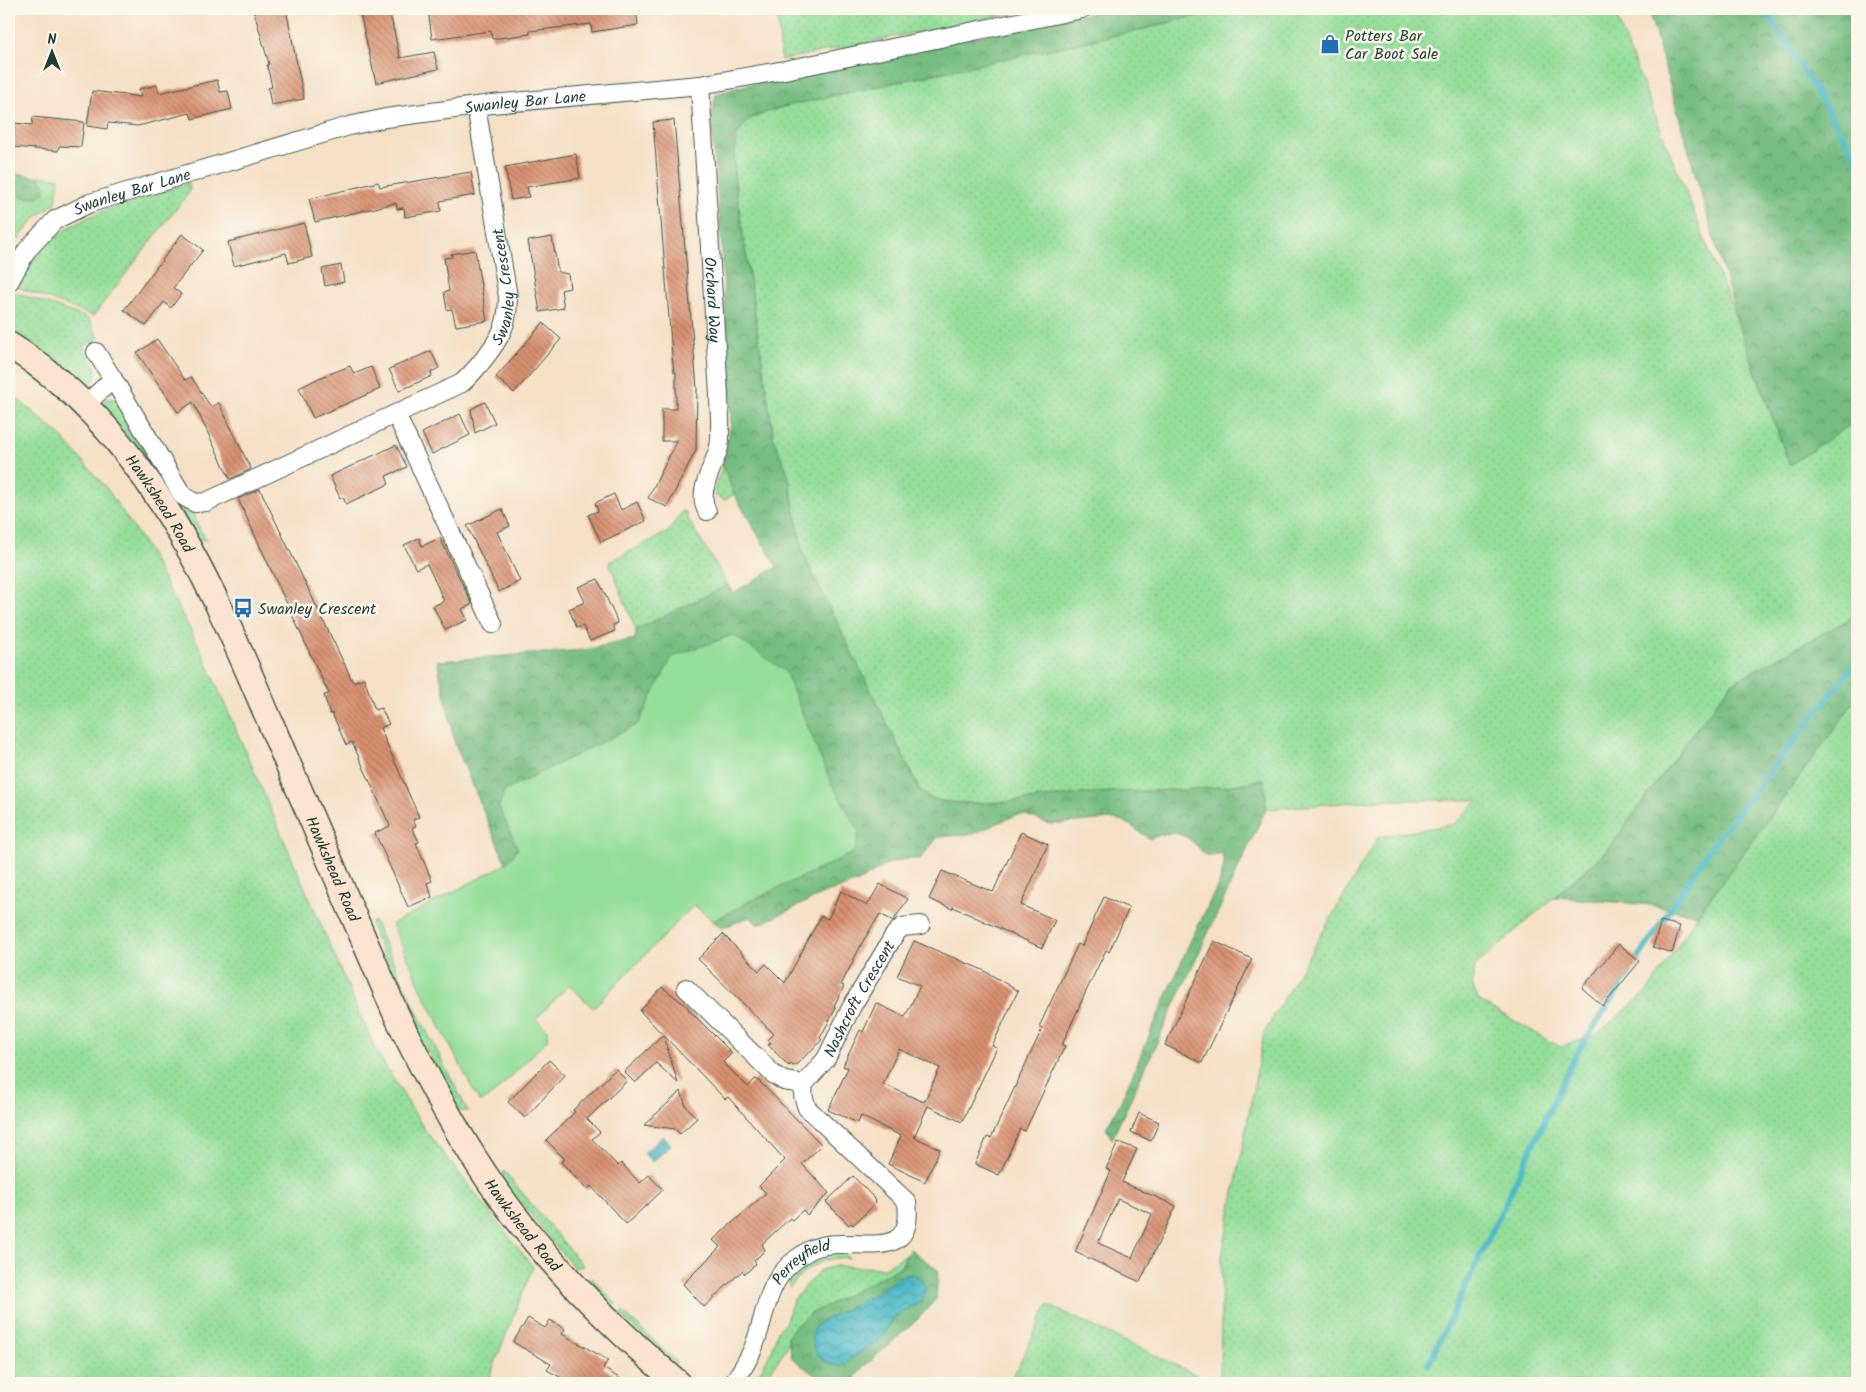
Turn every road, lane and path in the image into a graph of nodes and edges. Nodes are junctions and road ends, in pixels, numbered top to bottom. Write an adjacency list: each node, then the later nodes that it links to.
1 (1082, 9): 2 (street, Swanley Bar Lane)
2 (700, 85): 3 (street, Swanley Bar Lane); 10 (street, Orchard Way)
3 (476, 106): 4 (street, Swanley Bar Lane); 9 (street, Swanley Crescent)
4 (9, 282)
5 (9, 345): 8 (street, Hawkshead Road)
6 (96, 352): 7 (street, Swanley Crescent)
7 (113, 379): 8 (street); 9 (street, Swanley Crescent)
8 (84, 406): 15 (street, Hawkshead Road)
9 (396, 414): 11 (street)
10 (707, 511)
11 (493, 624)
12 (921, 925): 14 (street, Nashcroft Crescent)
13 (686, 988): 14 (street)
14 (804, 1084): 16 (street, Perreyfield)
15 (668, 1380)
16 (733, 1383)

